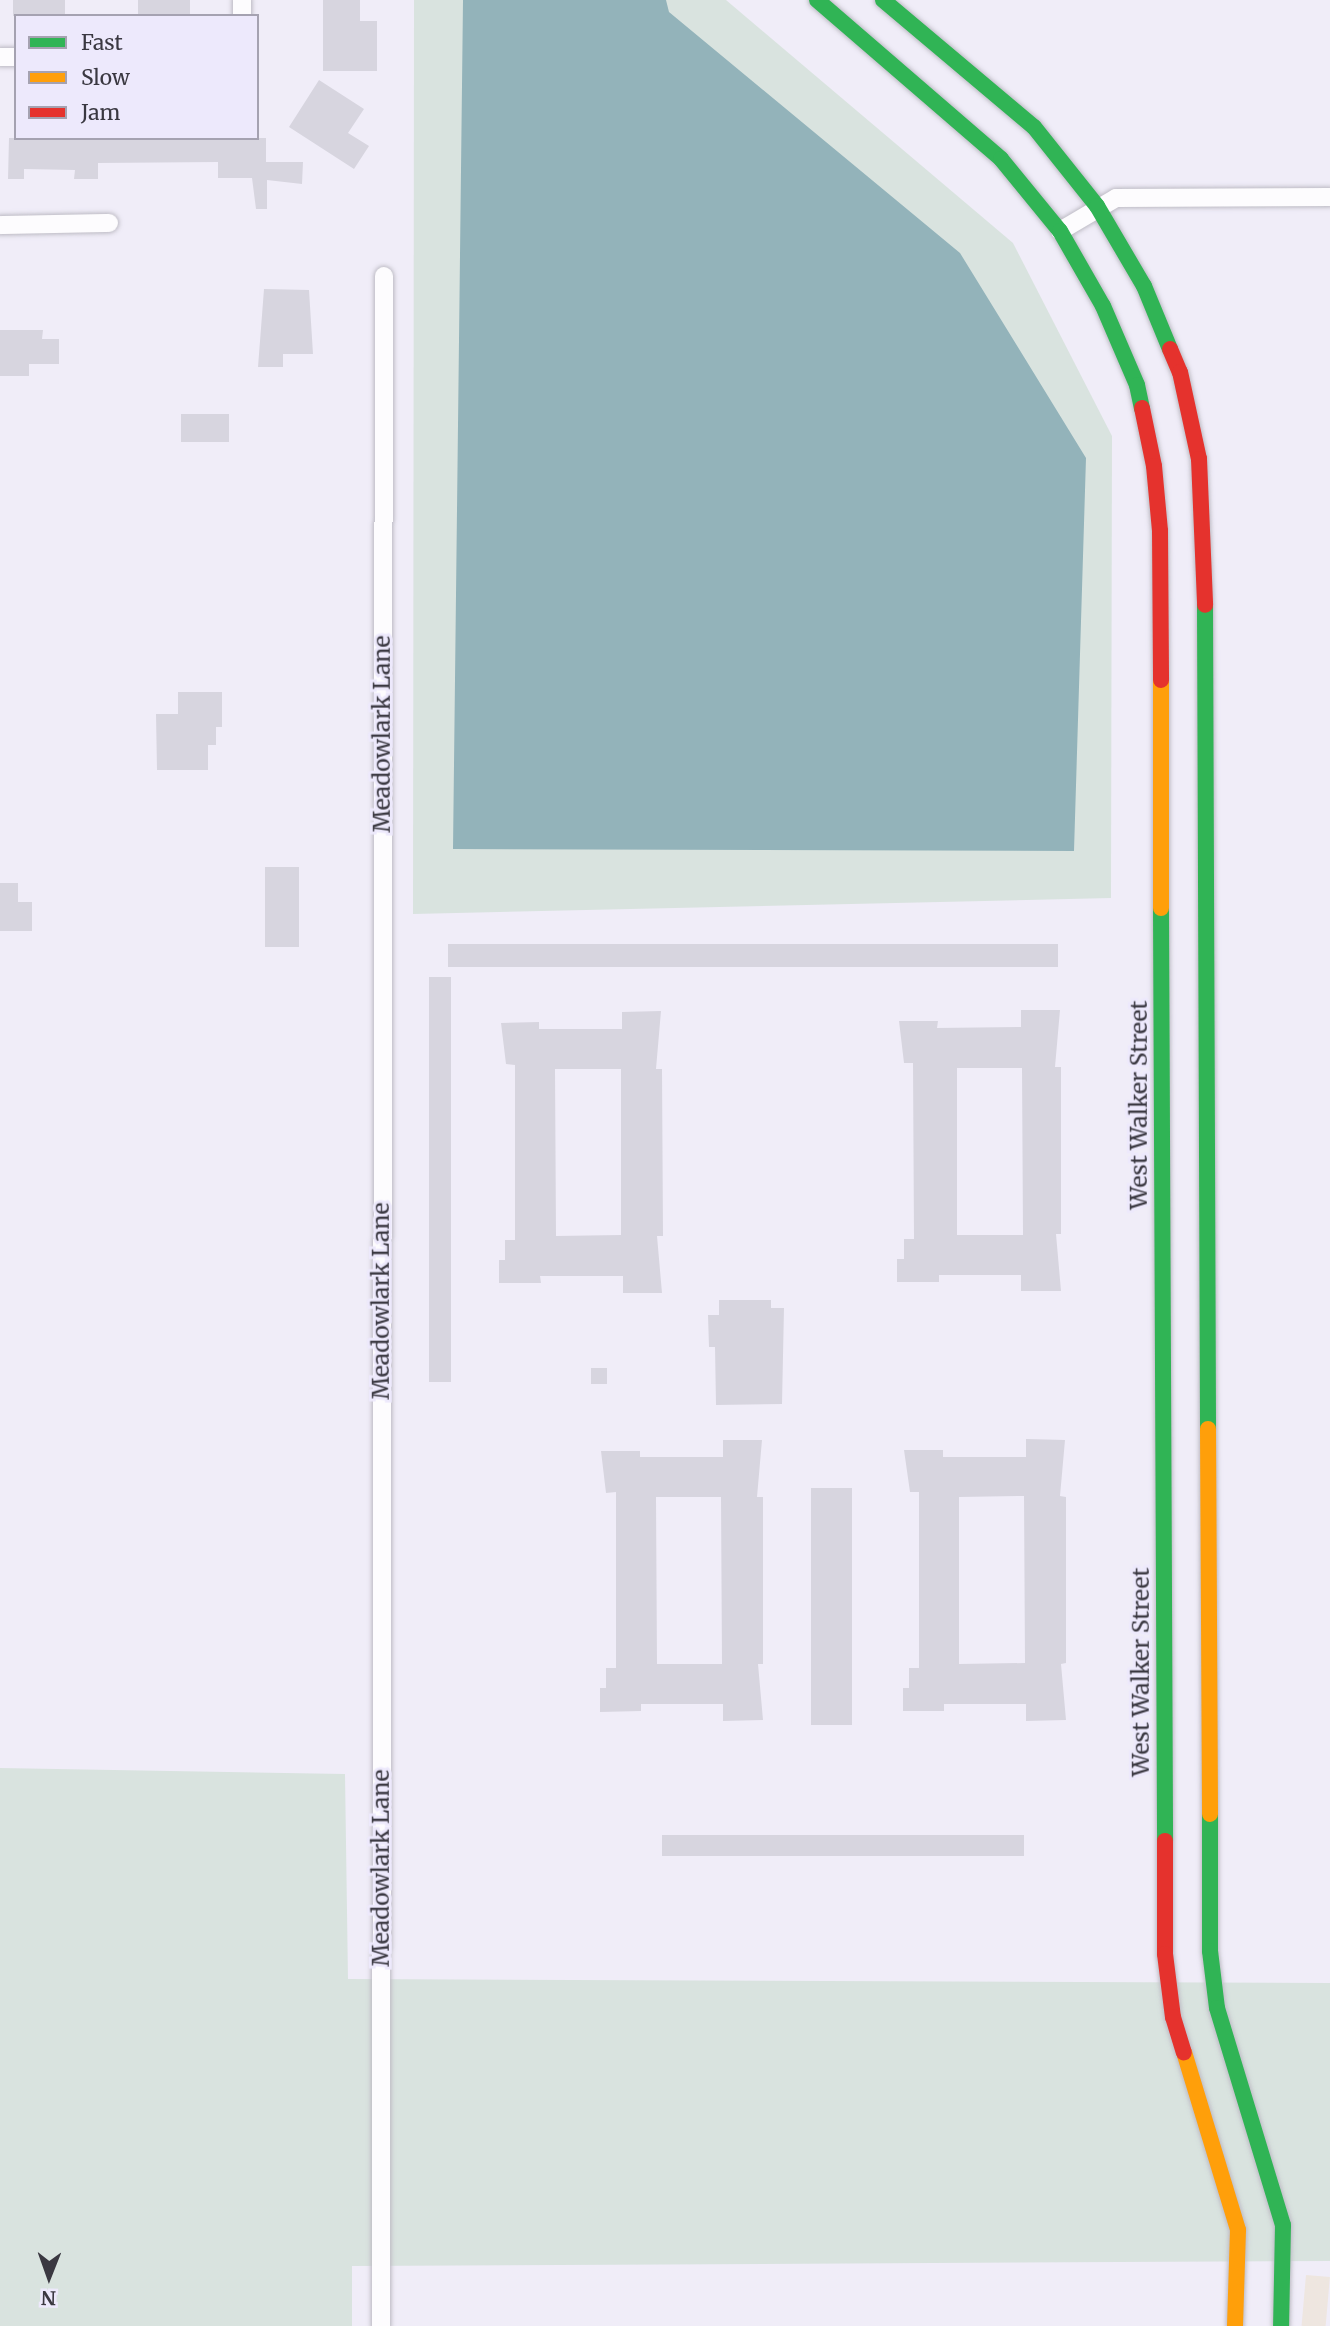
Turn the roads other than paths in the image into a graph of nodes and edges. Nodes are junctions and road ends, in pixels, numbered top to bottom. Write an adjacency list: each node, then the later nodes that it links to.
1 (817, 0): 7 (street, West Walker Street)
2 (883, 0): 4 (street)
3 (1330, 197): 4 (street)
4 (1097, 206): 7 (street); 11 (street)
5 (109, 223): 6 (street)
6 (0, 225)
7 (1060, 231): 10 (street, West Walker Street)
8 (384, 276): 9 (street, Meadowlark Lane)
9 (381, 2326)
10 (1235, 2326)
11 (1281, 2326)

